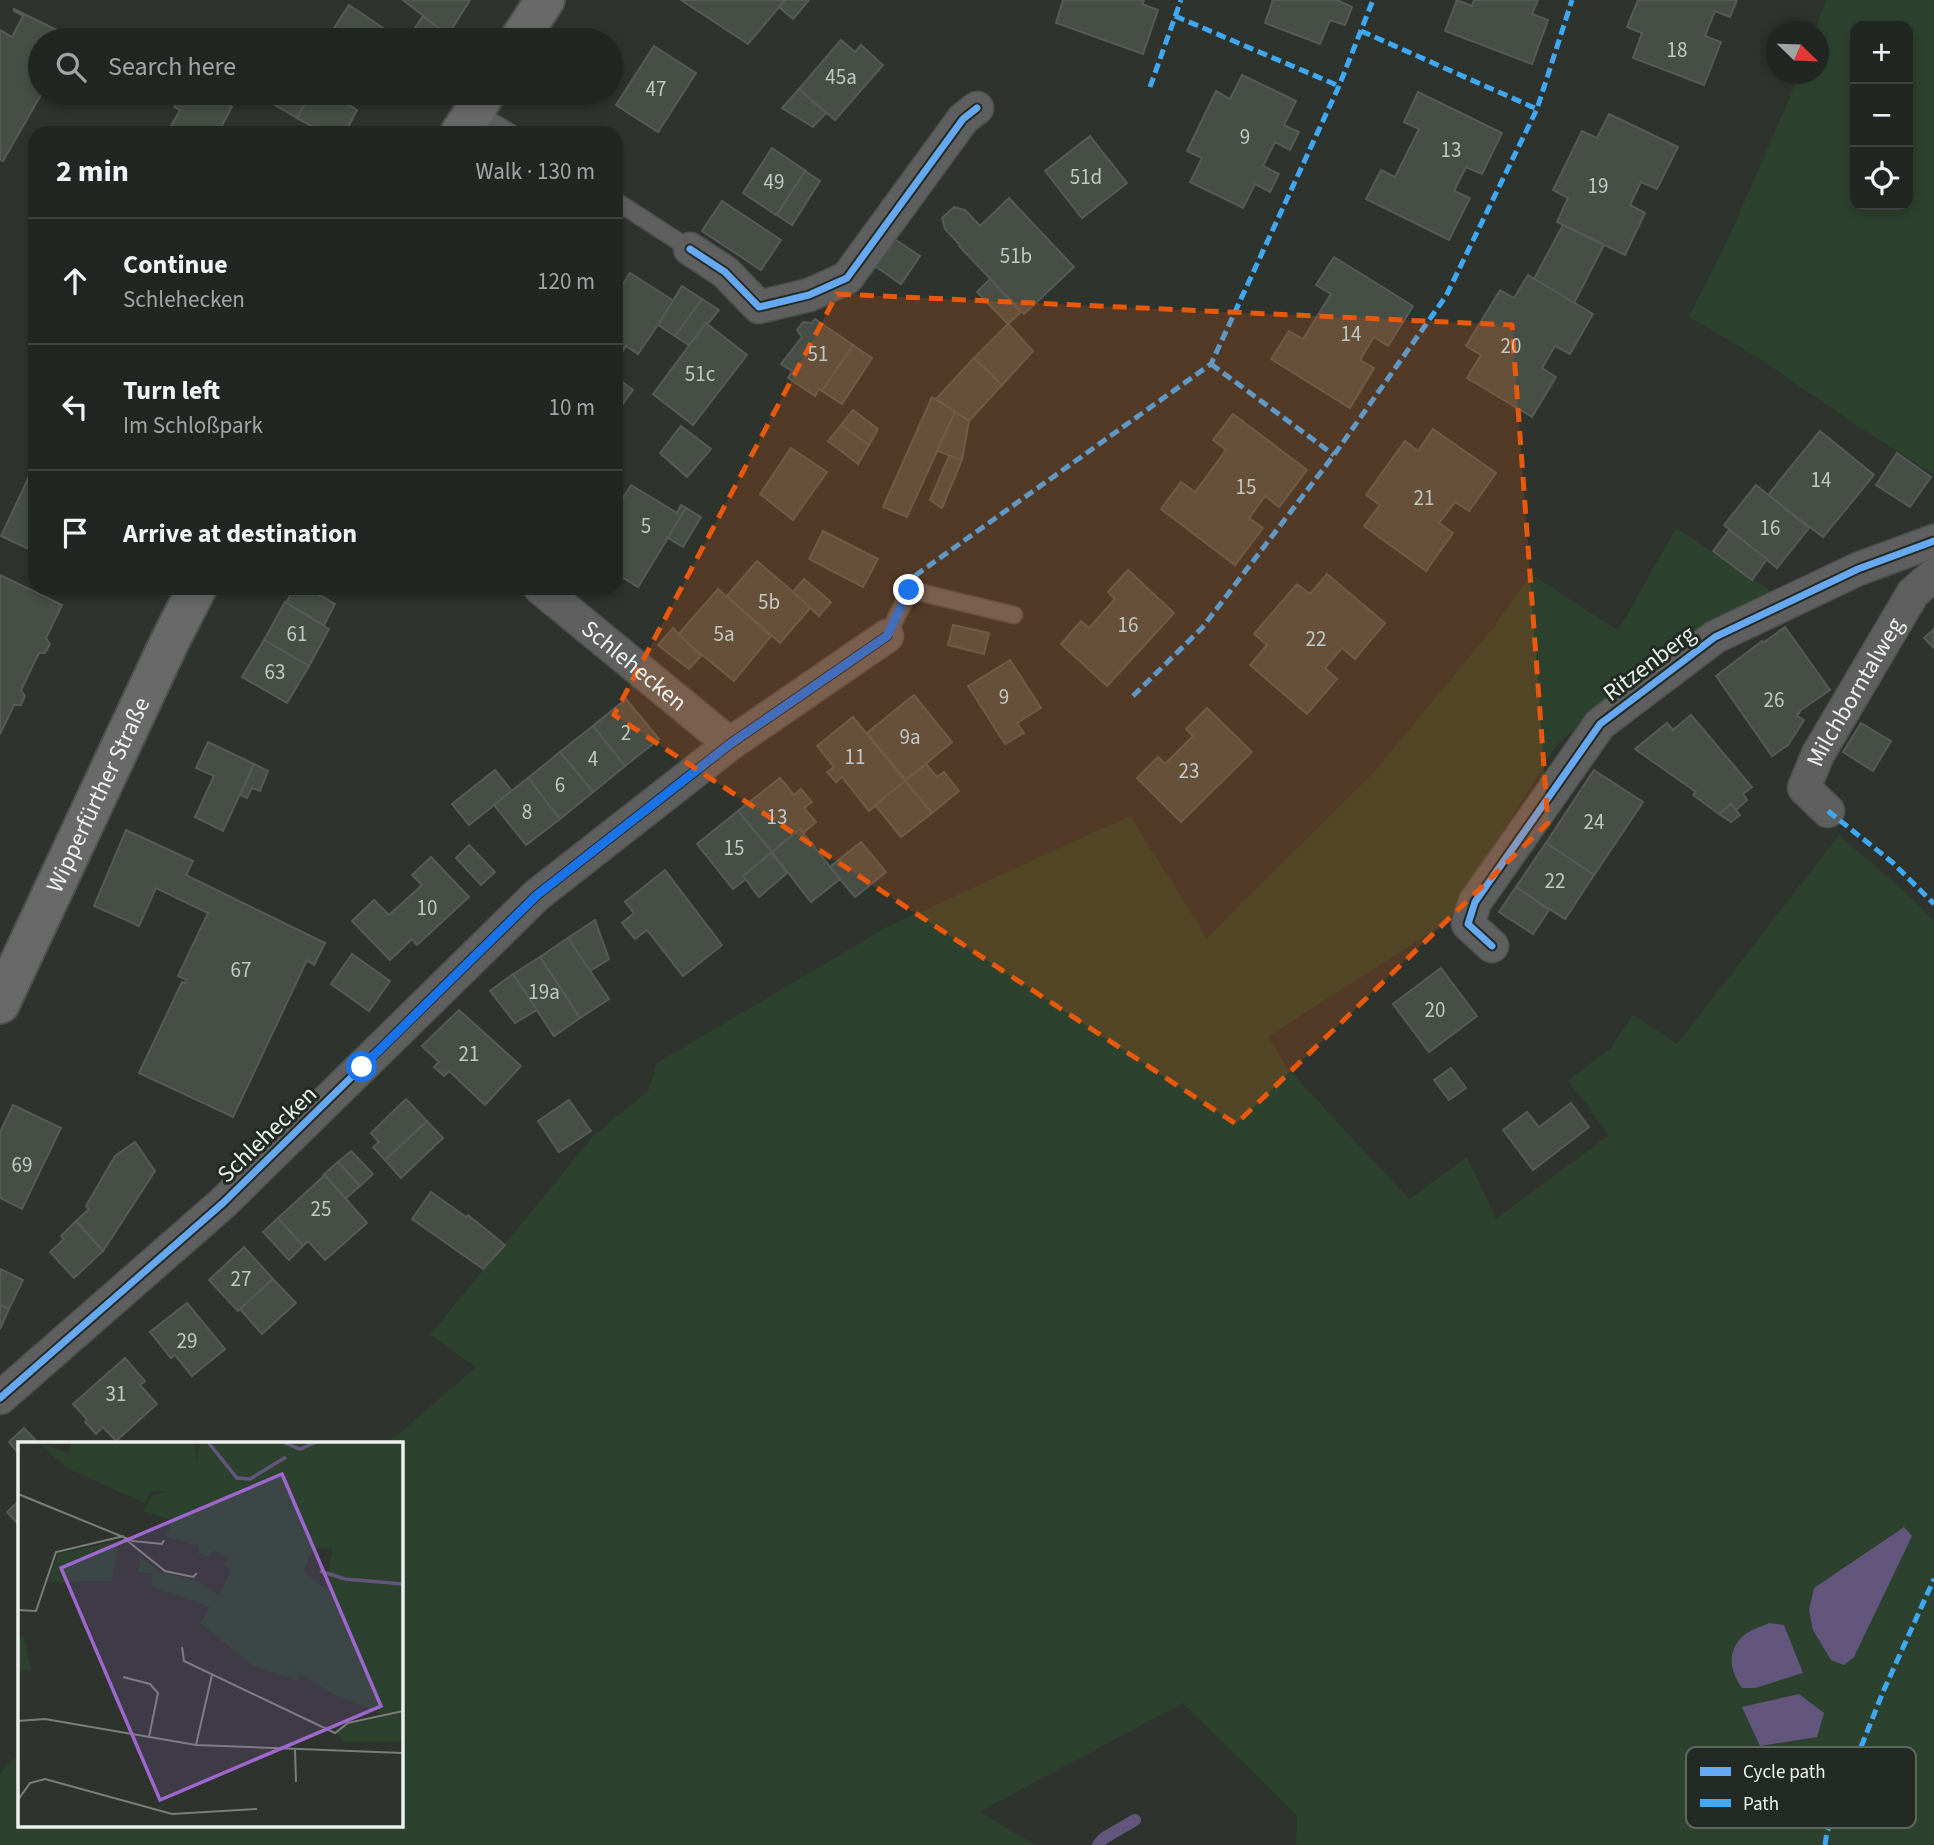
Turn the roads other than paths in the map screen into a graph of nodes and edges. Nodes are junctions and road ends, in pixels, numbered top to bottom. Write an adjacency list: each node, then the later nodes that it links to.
1 (545, 0): 2 (main road)
2 (527, 28)
3 (977, 107): 7 (street)
4 (473, 112): 5 (lane)
5 (498, 126)
6 (623, 206): 7 (lane)
7 (690, 250)
8 (1934, 541): 16 (street, Ritzenberg)
9 (1934, 575): 15 (street, Milchborntalweg)
10 (193, 595): 17 (main road, Wipperfürther Straße)
11 (549, 595): 14 (street, Schlehecken)
12 (1014, 615): 13 (lane)
13 (887, 636): 14 (street, Schlehecken)
14 (730, 744): 18 (street, Schlehecken)
15 (1828, 811)
16 (1492, 946)
17 (0, 1004)
18 (0, 1398)

